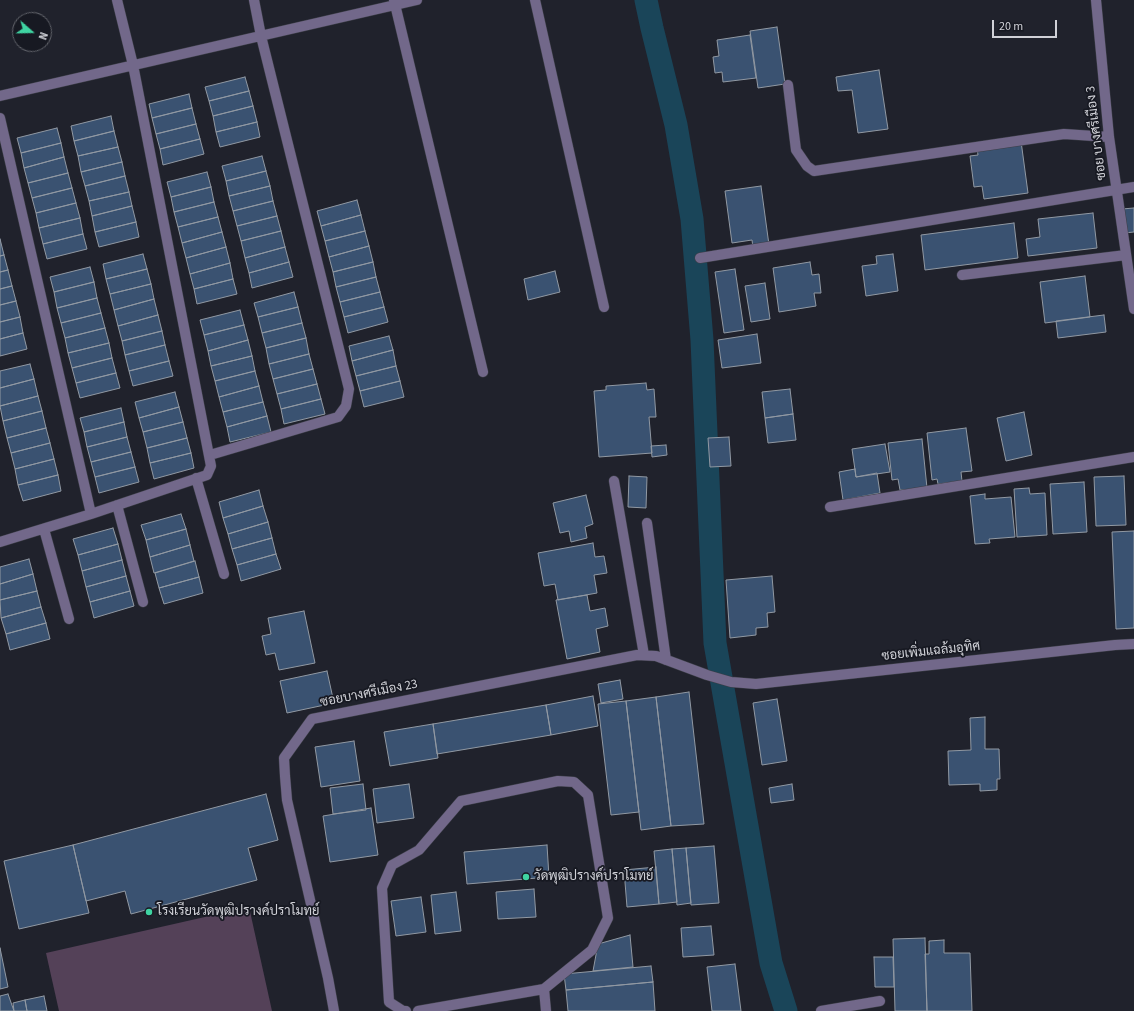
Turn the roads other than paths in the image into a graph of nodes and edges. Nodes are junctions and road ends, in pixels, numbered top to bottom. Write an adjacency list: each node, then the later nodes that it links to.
1 (116, 0): 8 (street)
2 (254, 0): 7 (street)
3 (417, 0): 6 (street)
4 (535, 0): 18 (street)
5 (1096, 0): 12 (street, ซอย บางศรีเมือง 3)
6 (395, 2): 7 (street); 20 (street)
7 (261, 36): 8 (street); 21 (street)
8 (133, 65): 10 (street); 21 (street)
9 (788, 85): 12 (street)
10 (0, 96)
11 (0, 118): 27 (street)
12 (1110, 138): 14 (street, ซอย บางศรีเมือง 3)
13 (1134, 188): 14 (street)
14 (1117, 189): 15 (street, ซอย บางศรีเมือง 3); 16 (street)
15 (1126, 255): 17 (street); 19 (street, ซอย บางศรีเมือง 3)
16 (700, 258)
17 (962, 275)
18 (604, 307)
19 (1134, 309)
20 (483, 372)
21 (210, 455): 23 (street)
22 (1134, 457): 26 (street)
23 (196, 478): 25 (street); 31 (street)
24 (614, 481): 35 (street)
25 (117, 505): 27 (street); 32 (street)
26 (830, 507)
27 (91, 514): 29 (street)
28 (647, 523): 36 (street)
29 (44, 529): 30 (street); 33 (street)
30 (0, 542)
31 (224, 574)
32 (143, 602)
33 (69, 619)
34 (1134, 644): 37 (street, ซอยเพิ่มแฉล้มอุทิศ)
35 (644, 654): 36 (street, ซอยบางศรีเมือง 23); 40 (street, ซอยบางศรีเมือง 23)
36 (666, 660): 37 (street, ซอยบางศรีเมือง 23)
37 (707, 675)
38 (544, 989): 41 (street); 42 (street); 43 (street)
39 (880, 1001): 44 (street)
40 (334, 1011)
41 (406, 1011)
42 (418, 1011)
43 (546, 1011)
44 (821, 1011)

